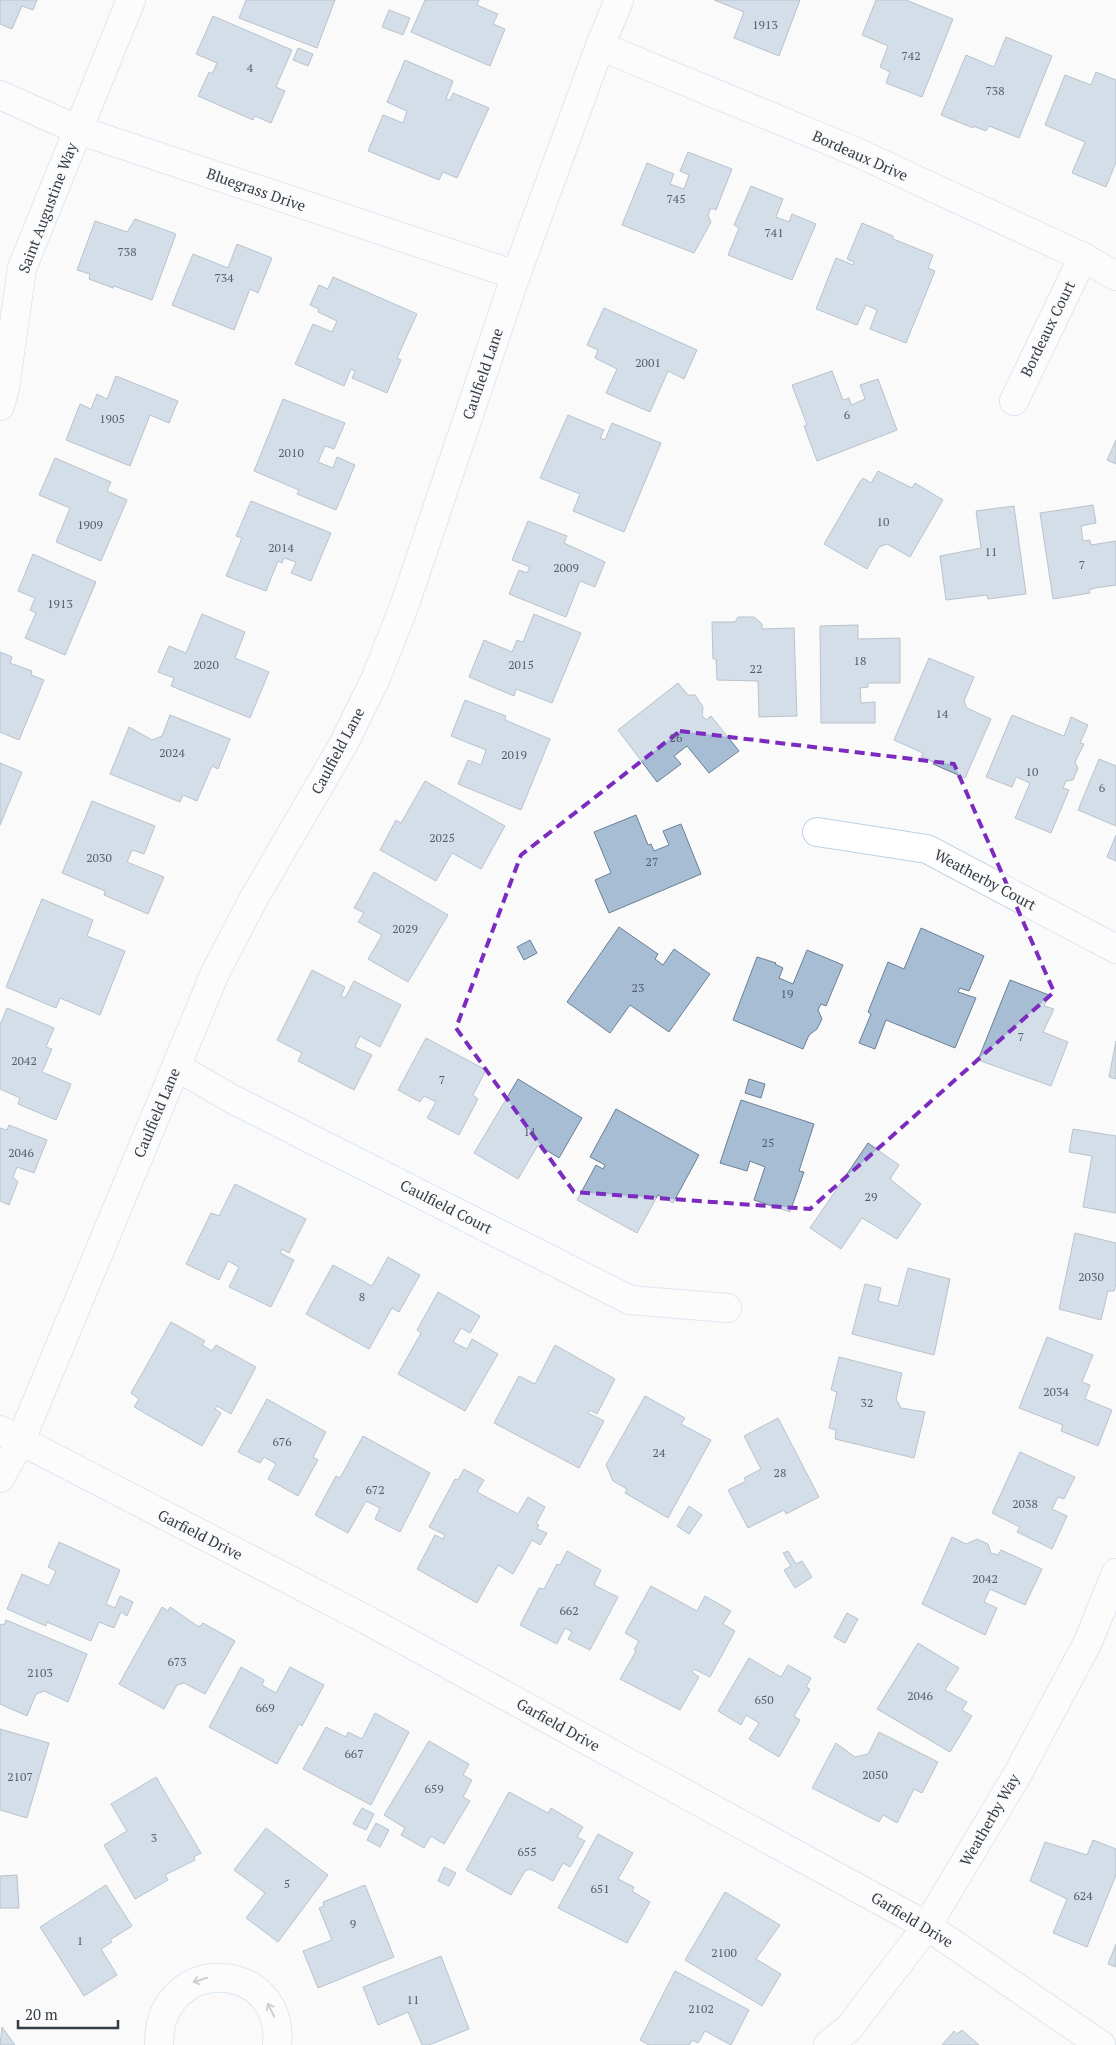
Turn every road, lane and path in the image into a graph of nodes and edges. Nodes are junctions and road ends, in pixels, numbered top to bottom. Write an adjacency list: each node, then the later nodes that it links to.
1 (131, 0): 5 (street, Saint Augustine Way)
2 (619, 0): 3 (street, Caulfield Lane)
3 (600, 46): 6 (street, Bordeaux Drive); 7 (street, Caulfield Lane)
4 (0, 94): 5 (street, Bluegrass Drive)
5 (78, 130): 7 (street, Bluegrass Drive); 10 (street, Saint Augustine Way)
6 (1083, 257): 8 (street, Bordeaux Drive); 9 (street, Bordeaux Court)
7 (516, 275): 13 (street, Caulfield Lane)
8 (1116, 276)
9 (1014, 401)
10 (0, 406)
11 (817, 832): 12 (street, Weatherby Court)
12 (1116, 949)
13 (177, 1067): 14 (street, Caulfield Court); 15 (street, Caulfield Lane)
14 (727, 1308)
15 (10, 1436): 16 (street, Caulfield Lane); 18 (street, Garfield Drive)
16 (0, 1478)
17 (1116, 1573): 18 (street, Weatherby Way)
18 (927, 1926): 21 (street, Weatherby Way); 22 (street, Garfield Drive)
19 (160, 2045): 20 (street, one-way to 19)
20 (277, 2045)
21 (828, 2045)
22 (1100, 2045)

